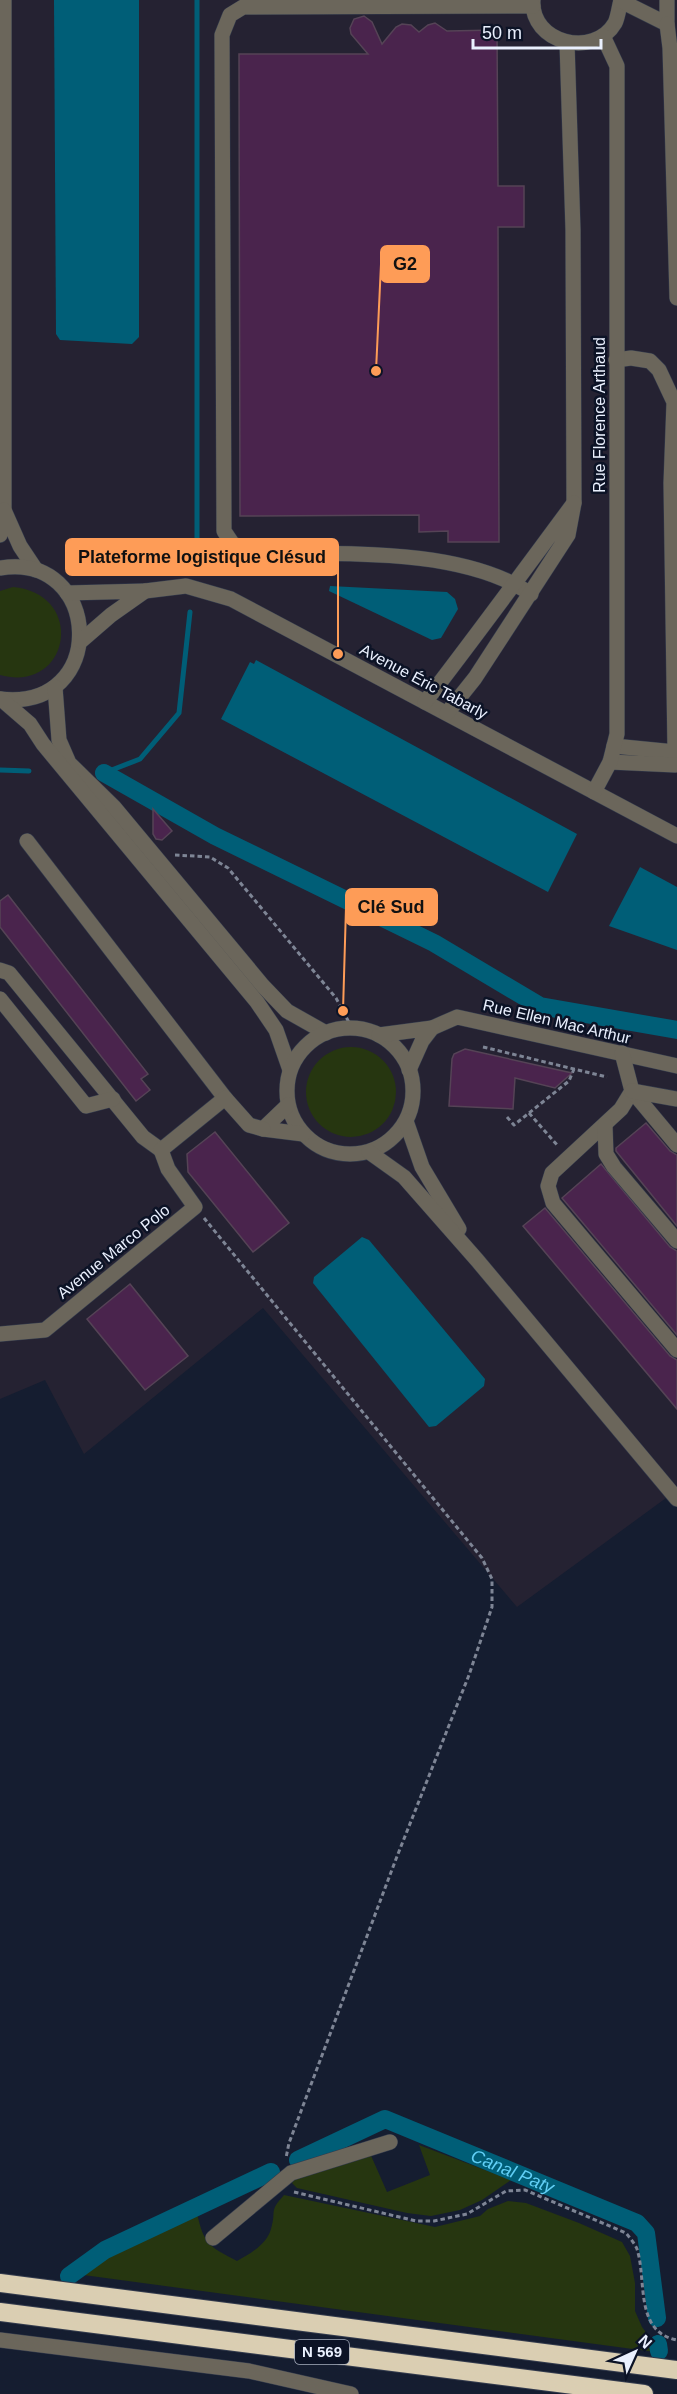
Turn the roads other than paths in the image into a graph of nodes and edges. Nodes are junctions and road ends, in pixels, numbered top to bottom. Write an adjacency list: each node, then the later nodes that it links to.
1 (4, 0): 11 (street)
2 (667, 0): 5 (street)
3 (621, 1): 5 (street); 6 (street)
4 (533, 3): 7 (street); 15 (street)
5 (667, 24): 8 (street)
6 (603, 36): 7 (street); 9 (street, Rue Florence Arthaud)
7 (567, 43): 10 (street)
8 (677, 298)
9 (616, 360): 24 (street, Rue Florence Arthaud); 26 (street)
10 (574, 503): 15 (street); 18 (street)
11 (4, 510): 12 (street); 14 (street)
12 (0, 535)
13 (0, 568): 14 (street)
14 (36, 570): 17 (street)
15 (514, 583): 18 (street); 22 (street)
16 (145, 591): 17 (street, Avenue Éric Tabarly); 19 (street, Avenue Éric Tabarly); 22 (street, Avenue Éric Tabarly)
17 (67, 593): 19 (street)
18 (531, 594): 23 (street)
19 (81, 641): 20 (street)
20 (55, 687): 21 (street); 33 (street)
21 (1, 699): 39 (street)
22 (425, 702): 23 (street, Avenue Éric Tabarly)
23 (447, 713): 27 (street, Avenue Éric Tabarly)
24 (614, 746): 25 (street, Rue Florence Arthaud); 26 (street)
25 (610, 762): 26 (street); 27 (street, Rue Florence Arthaud)
26 (676, 763)
27 (594, 792): 28 (street, Avenue Éric Tabarly)
28 (677, 836)
29 (27, 841): 42 (street)
30 (0, 970): 35 (street)
31 (0, 999): 36 (street)
32 (432, 1028): 34 (street, Rue Ellen Mac Arthur); 37 (street, Rue Ellen Mac Arthur); 40 (street)
33 (326, 1033): 34 (street); 39 (street)
34 (379, 1035): 40 (street)
35 (62, 1037): 36 (street); 43 (street)
36 (43, 1052): 43 (street)
37 (622, 1053): 38 (street, Rue Ellen Mac Arthur); 41 (street)
38 (677, 1066)
39 (290, 1070): 45 (street)
40 (409, 1070): 46 (street)
41 (632, 1091): 44 (street); 47 (street); 50 (street)
42 (225, 1098): 48 (street); 51 (street)
43 (113, 1099): 51 (street)
44 (677, 1099)
45 (288, 1105): 48 (street); 49 (street)
46 (406, 1121): 52 (street); 54 (street)
47 (605, 1125): 53 (street); 56 (street)
48 (263, 1129): 49 (street)
49 (303, 1134): 52 (street)
50 (677, 1145)
51 (161, 1150): 55 (street, Avenue Marco Polo)
52 (369, 1152): 54 (street)
53 (677, 1241)
54 (477, 1260): 57 (street)
55 (0, 1334)
56 (677, 1350)
57 (677, 1499)
58 (390, 2142): 59 (street)
59 (213, 2238)
60 (0, 2283): 63 (highway, N 569)
61 (0, 2312): 65 (highway, N 569)
62 (0, 2340): 64 (street)
63 (677, 2370)
64 (351, 2394)
65 (644, 2394)

